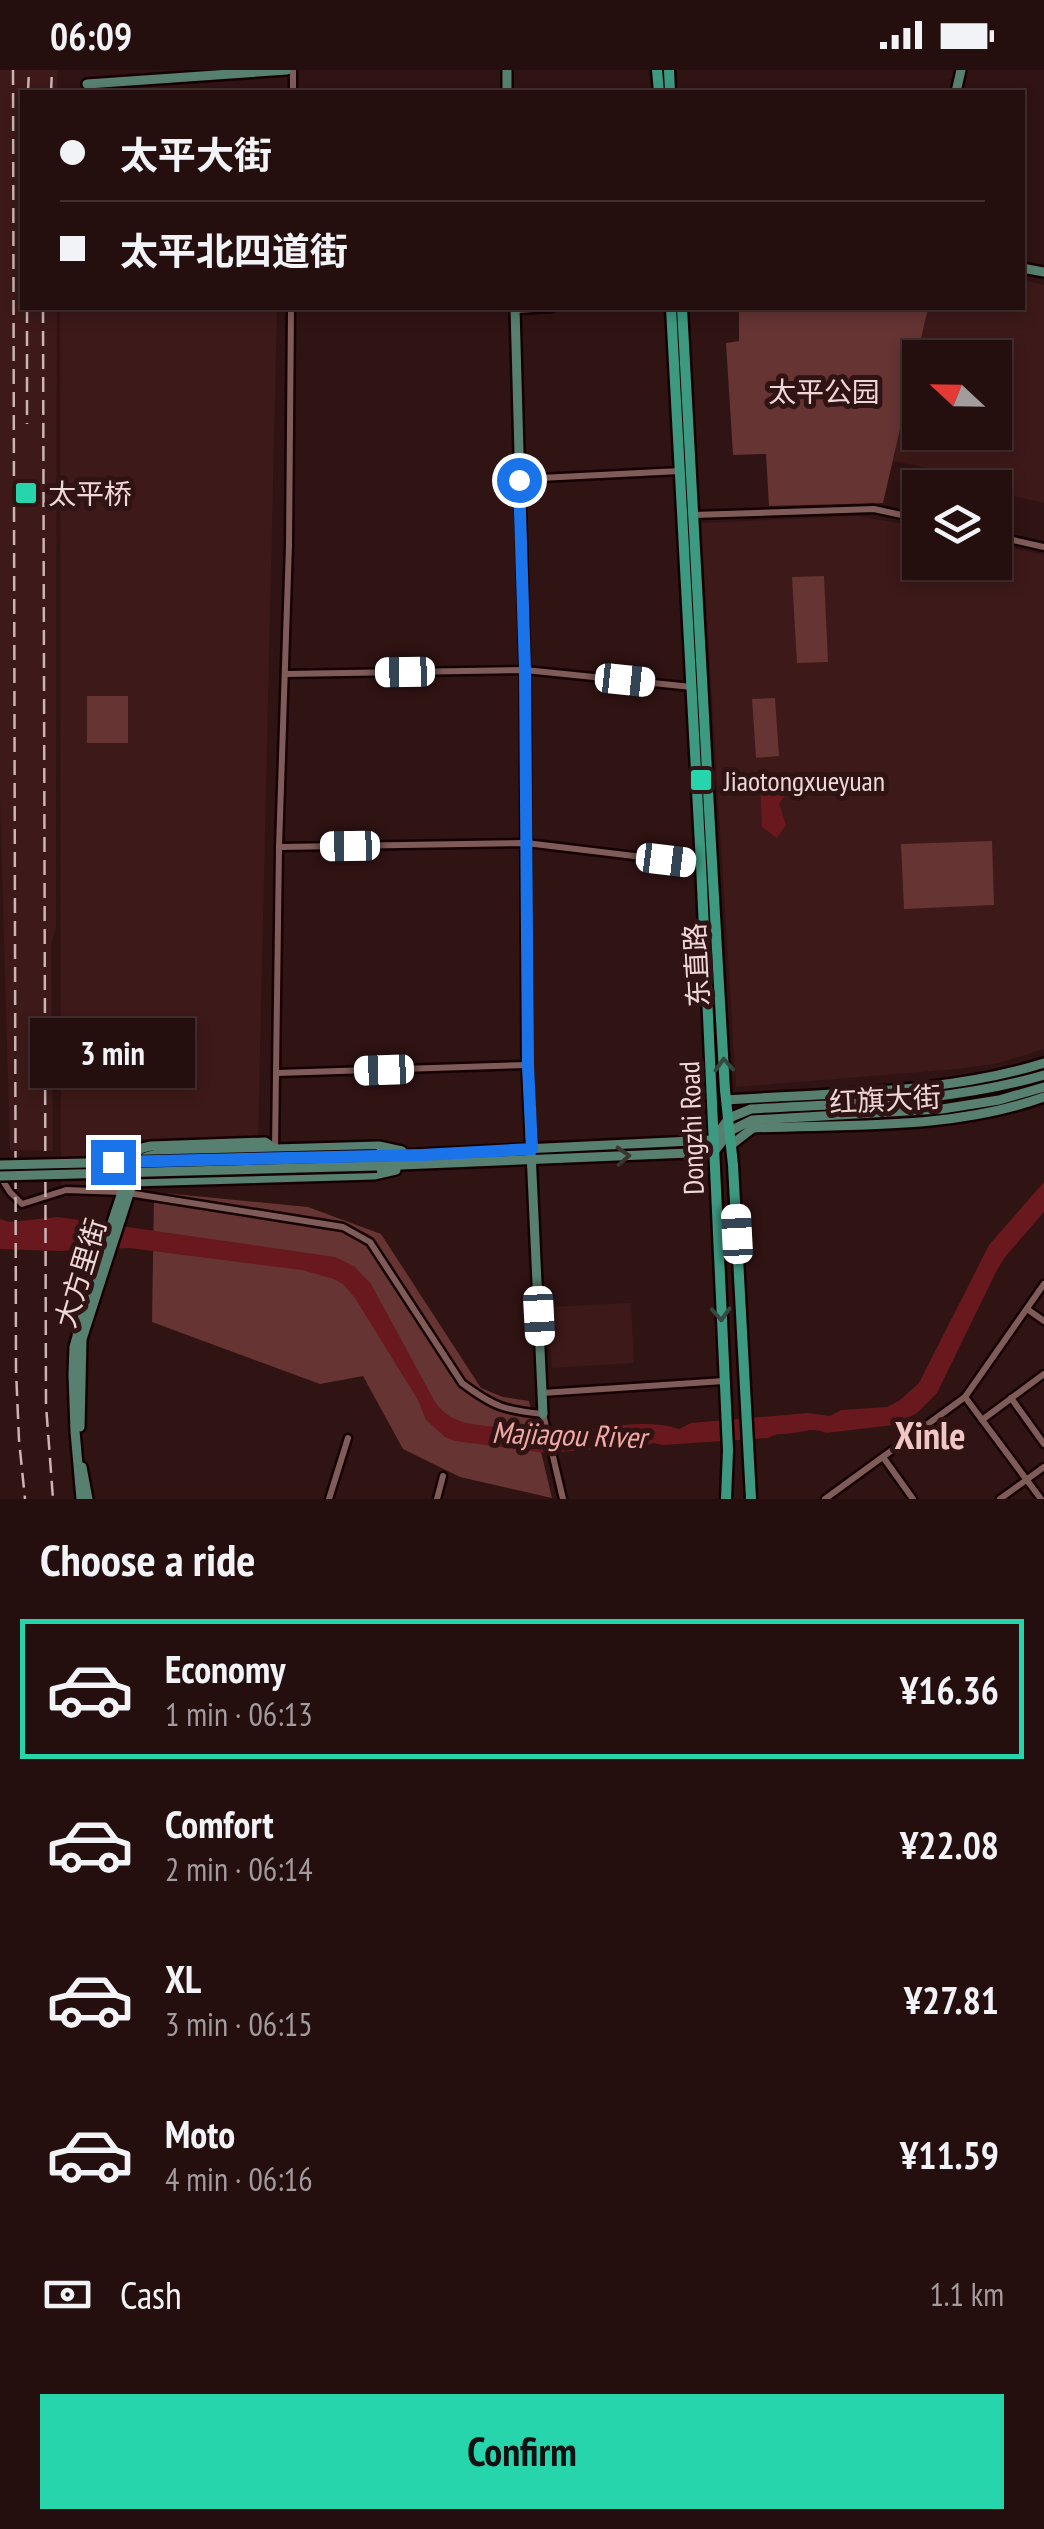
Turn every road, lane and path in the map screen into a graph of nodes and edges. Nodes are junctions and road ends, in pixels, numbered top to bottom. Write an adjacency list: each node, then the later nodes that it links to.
1 (290, 70): 2 (main road)
2 (257, 71): 3 (main road)
3 (87, 84)
4 (291, 310): 15 (street)
5 (515, 310): 9 (main road)
6 (671, 310): 8 (highway, Dongzhi Road)
7 (682, 310): 10 (highway, 东直路)
8 (680, 471): 9 (street); 16 (highway, Dongzhi Road)
9 (519, 480): 14 (main road)
10 (693, 515): 11 (street); 26 (highway, 东直路, one-way to 10)
11 (902, 515)
12 (1012, 540): 13 (street)
13 (1044, 547)
14 (525, 670): 15 (street); 16 (street); 17 (main road)
15 (285, 674): 18 (street)
16 (692, 687): 19 (highway, Dongzhi Road)
17 (526, 843): 18 (street); 19 (street); 21 (main road)
18 (280, 847): 22 (street)
19 (701, 864): 31 (highway, Dongzhi Road)
20 (1044, 1063): 26 (main road, 红旗大街)
21 (528, 1065): 22 (street); 33 (main road)
22 (277, 1073): 32 (street)
23 (1044, 1075): 27 (main road)
24 (1044, 1087): 27 (main road)
25 (1044, 1097): 30 (main road, 红旗大街)
26 (726, 1100): 28 (highway, 东直路)
27 (751, 1114): 28 (main road); 29 (main road)
28 (728, 1118): 29 (highway, 东直路); 31 (main road)
29 (730, 1131): 30 (highway, 东直路); 31 (main road)
30 (732, 1145): 62 (highway, 东直路)
31 (714, 1146): 33 (main road); 36 (main road, one-way to 31); 45 (highway, Dongzhi Road, one-way to 45)
32 (276, 1148): 34 (main road); 40 (main road)
33 (532, 1149): 34 (main road); 36 (main road)
34 (422, 1155): 35 (main road)
35 (377, 1161): 37 (main road, bridge); 38 (main road); 39 (main road, bridge)
36 (532, 1161): 38 (main road); 46 (main road)
37 (0, 1165)
38 (418, 1166): 40 (main road)
39 (0, 1176): 40 (street)
40 (126, 1187): 49 (street); 57 (main road, 大方里街)
41 (1044, 1284): 42 (street)
42 (1027, 1308): 43 (street); 47 (street)
43 (1044, 1321)
44 (1044, 1374): 48 (street)
45 (724, 1381): 46 (street); 61 (highway, Dongzhi Road)
46 (542, 1393): 49 (main road)
47 (964, 1397): 50 (street); 53 (street)
48 (1011, 1398): 50 (street); 52 (street)
49 (543, 1414): 60 (street)
50 (982, 1420): 56 (street)
51 (348, 1438): 58 (street)
52 (1044, 1444)
53 (883, 1457): 63 (street); 64 (street)
54 (1044, 1467): 56 (street)
55 (444, 1476): 59 (street)
56 (1026, 1480): 65 (street); 66 (street)
57 (84, 1499)
58 (328, 1499)
59 (436, 1499)
60 (563, 1499)
61 (726, 1499)
62 (751, 1499)
63 (824, 1499)
64 (913, 1499)
65 (1000, 1499)
66 (1041, 1499)

